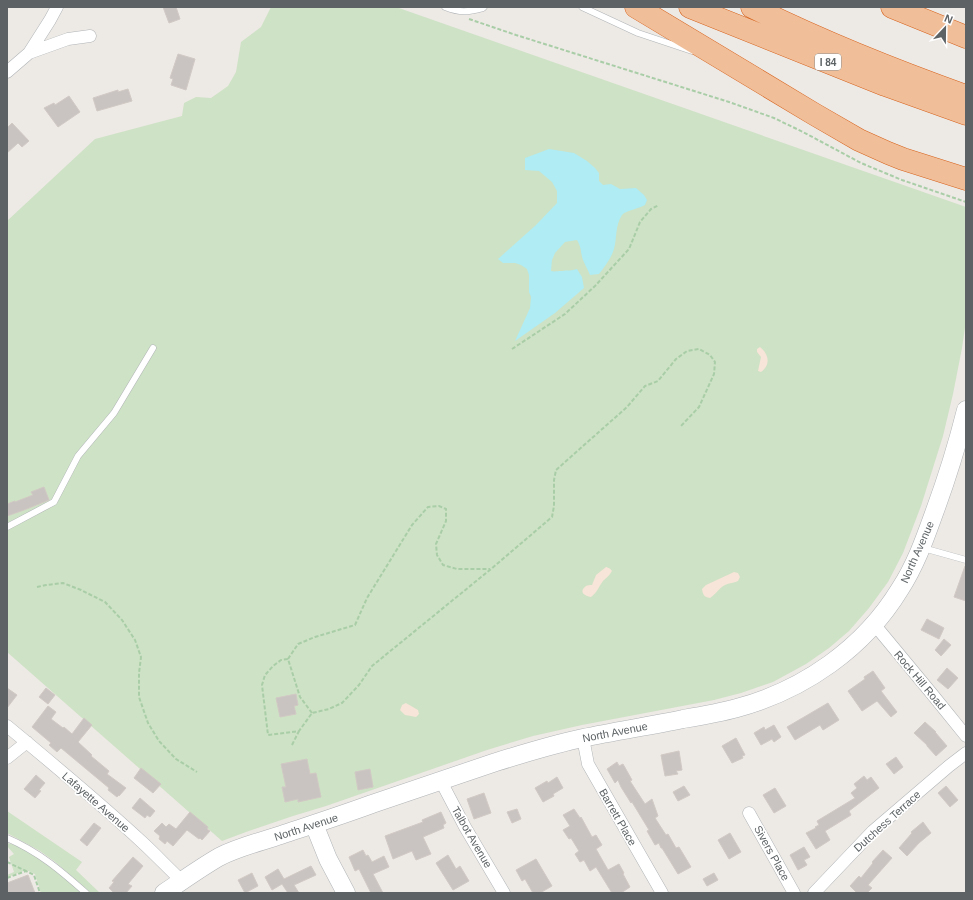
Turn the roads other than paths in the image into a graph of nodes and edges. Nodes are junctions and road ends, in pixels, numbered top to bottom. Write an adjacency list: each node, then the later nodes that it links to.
1 (57, 7): 11 (street)
2 (445, 7): 3 (lane)
3 (484, 7)
4 (582, 7): 12 (lane)
5 (636, 7): 14 (highway)
6 (690, 7): 17 (highway, I 84)
7 (752, 7): 16 (highway, I 84)
8 (892, 7): 9 (highway)
9 (962, 34)
10 (90, 36): 11 (street)
11 (29, 53): 15 (street)
12 (696, 53)
13 (703, 55): 14 (lane)
14 (731, 64): 18 (highway)
15 (7, 72)
16 (966, 96)
17 (966, 114)
18 (966, 179)
19 (153, 348): 22 (lane)
20 (966, 410): 21 (main road, North Avenue)
21 (961, 452): 23 (main road, North Avenue)
22 (7, 527)
23 (922, 547): 24 (lane); 25 (main road, North Avenue)
24 (966, 560)
25 (874, 624): 27 (street, Rock Hill Road); 28 (main road, North Avenue)
26 (7, 726): 29 (street, Lafayette Avenue)
27 (966, 736)
28 (583, 738): 32 (main road, North Avenue); 41 (street, Barrett Place)
29 (27, 742): 31 (street); 36 (street, Lafayette Avenue)
30 (966, 753): 43 (street, Dutchess Terrace)
31 (7, 758)
32 (442, 780): 34 (main road, North Avenue); 40 (street, Talbot Avenue)
33 (749, 813): 42 (street, Sivers Place)
34 (314, 824): 36 (main road, North Avenue); 39 (main road)
35 (7, 838): 37 (lane)
36 (182, 881): 38 (main road, North Avenue)
37 (86, 893)
38 (164, 893)
39 (346, 893)
40 (504, 893)
41 (662, 893)
42 (794, 893)
43 (814, 893)

